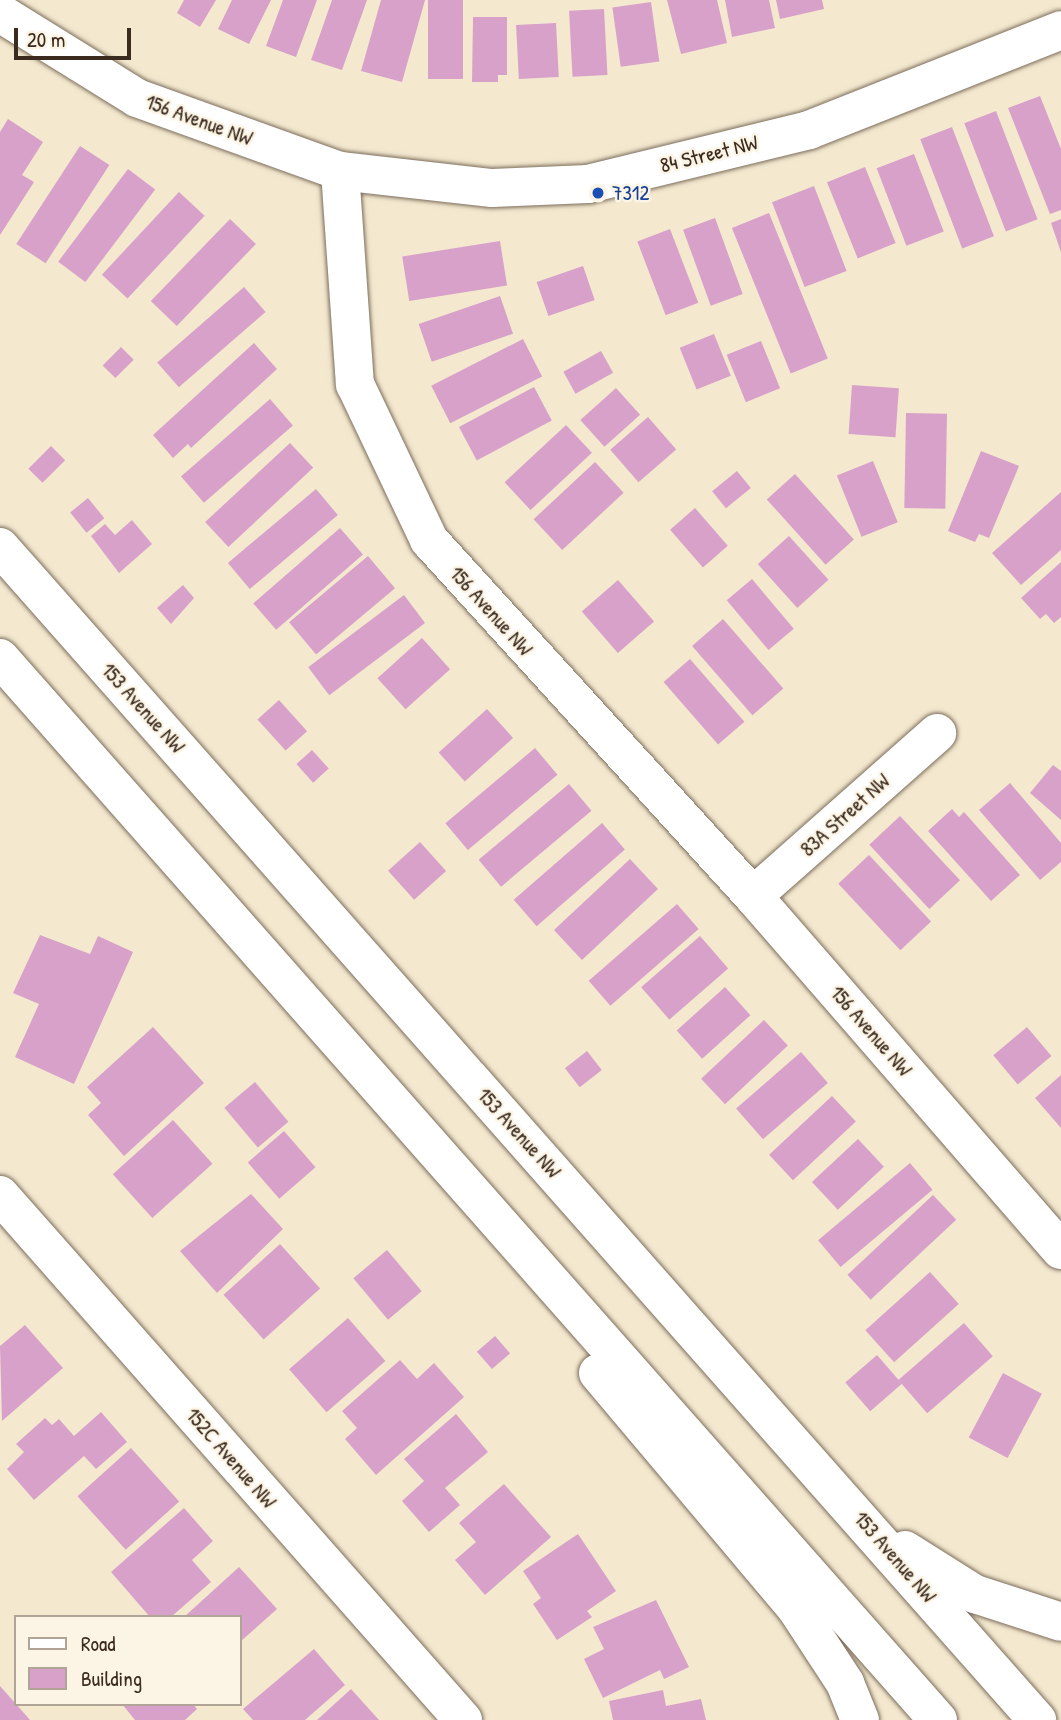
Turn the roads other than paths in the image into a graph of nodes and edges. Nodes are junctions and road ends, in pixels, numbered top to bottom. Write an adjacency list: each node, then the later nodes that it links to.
1 (0, 13): 3 (main road, 156 Avenue NW)
2 (1061, 30): 3 (main road, 84 Street NW)
3 (340, 171): 7 (main road, 156 Avenue NW)
4 (0, 547): 11 (main road, 153 Avenue NW)
5 (0, 658): 9 (main road)
6 (937, 733): 7 (main road, 83A Street NW)
7 (753, 896): 10 (main road, 156 Avenue NW)
8 (0, 1195): 13 (main road, 152C Avenue NW)
9 (483, 1204): 14 (main road); 15 (main road)
10 (1061, 1250)
11 (844, 1499): 12 (main road); 16 (main road, 153 Avenue NW)
12 (1061, 1622)
13 (463, 1720)
14 (860, 1720)
15 (937, 1720)
16 (1037, 1720)

